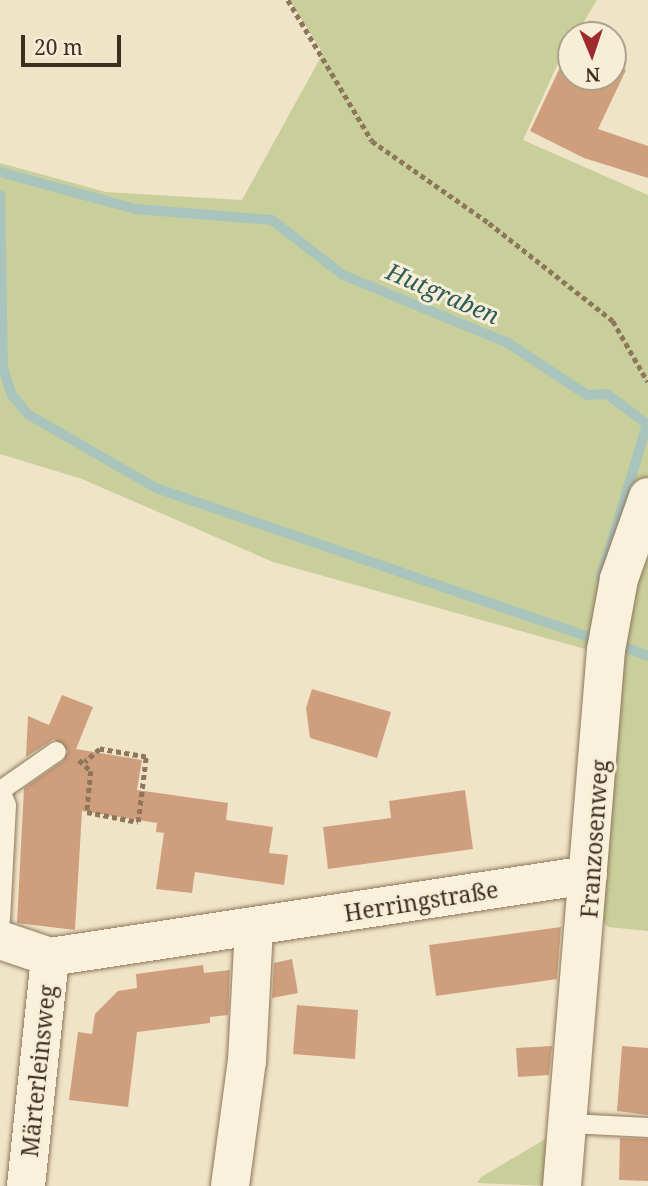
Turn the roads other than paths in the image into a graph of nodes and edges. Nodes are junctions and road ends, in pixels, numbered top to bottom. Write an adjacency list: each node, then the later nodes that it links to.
1 (648, 497): 4 (street, Franzosenweg)
2 (56, 751): 3 (lane)
3 (0, 790): 5 (lane)
4 (588, 875): 6 (street, Herringstraße); 9 (street, Franzosenweg)
5 (0, 920)
6 (254, 928): 8 (street, Herringstraße); 12 (street)
7 (0, 940): 8 (street, Herringstraße)
8 (50, 957): 11 (street, Märterleinsweg)
9 (569, 1123): 10 (lane); 13 (street, Franzosenweg)
10 (648, 1127)
11 (26, 1186)
12 (230, 1186)
13 (562, 1186)

